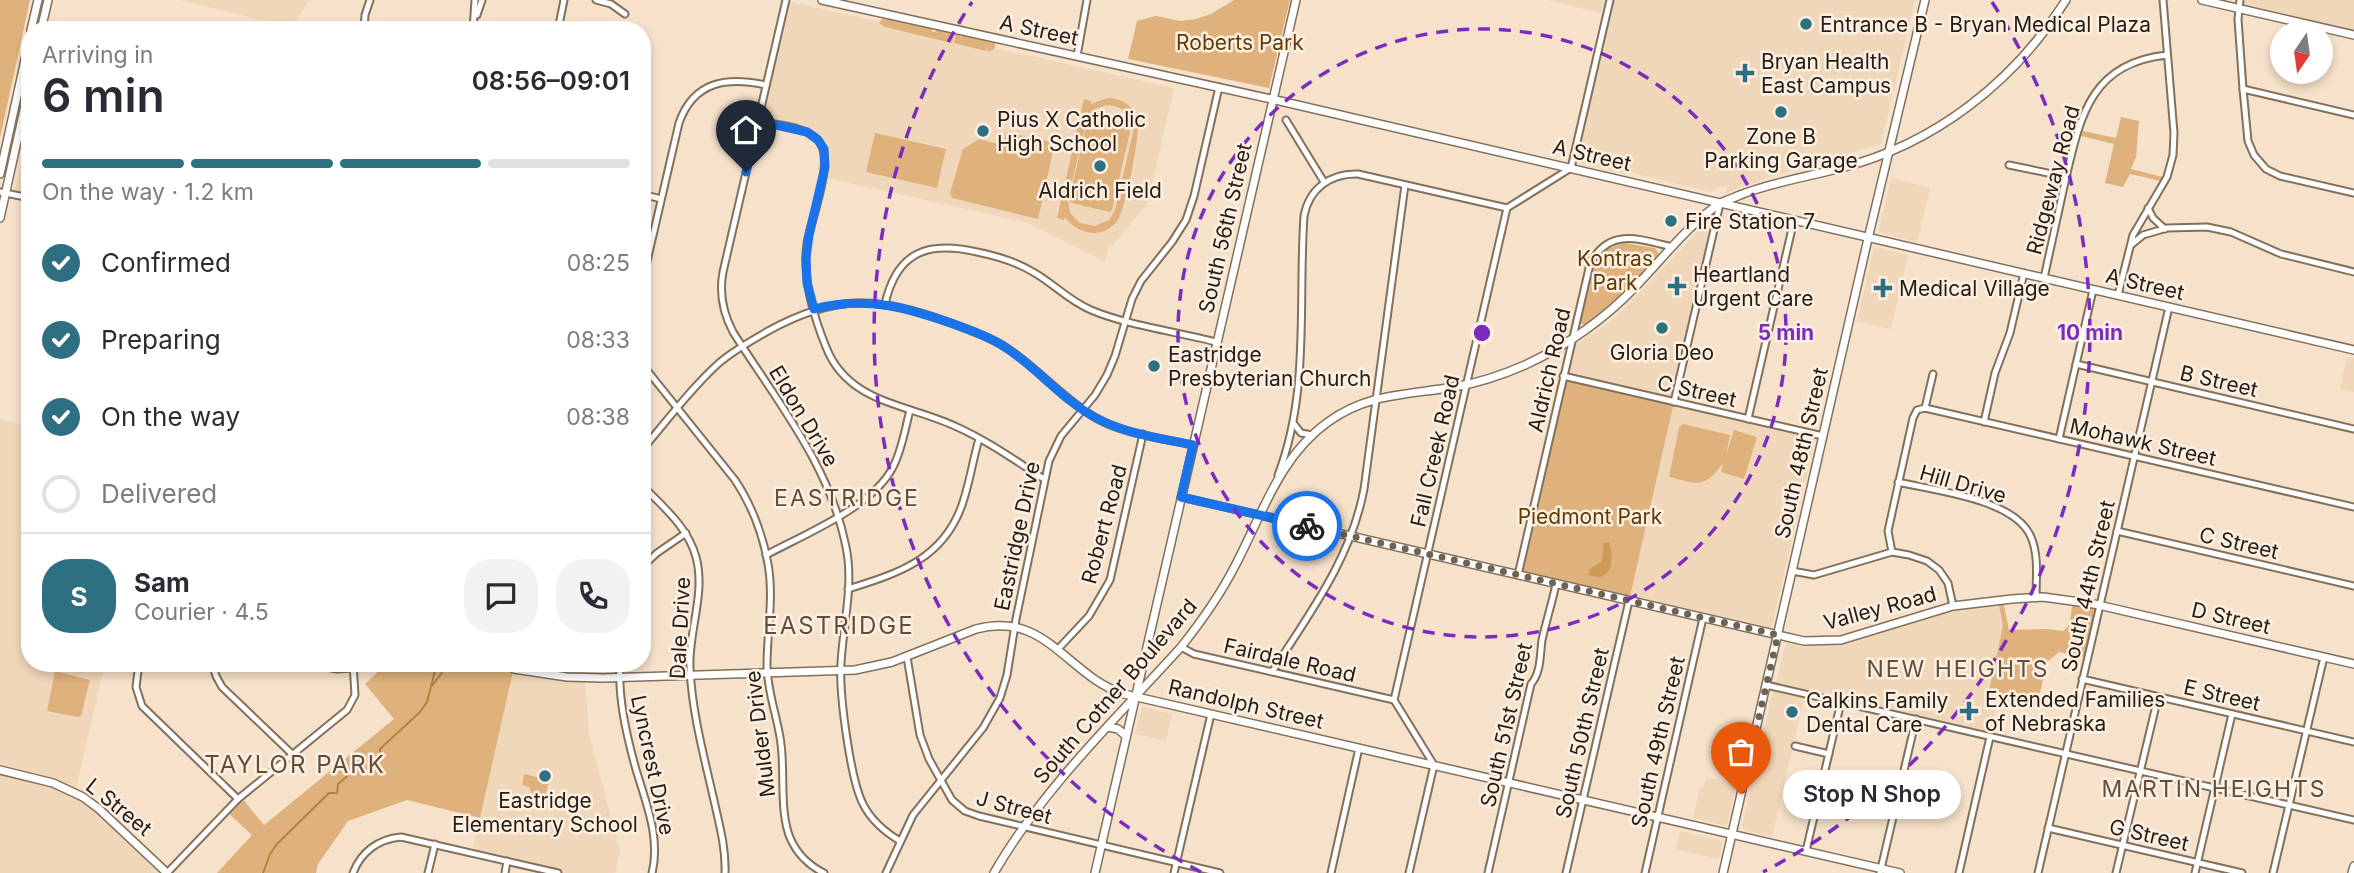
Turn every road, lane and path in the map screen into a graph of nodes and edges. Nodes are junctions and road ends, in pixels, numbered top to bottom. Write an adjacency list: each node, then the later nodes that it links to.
1 (38, 0): 20 (main road)
2 (48, 0): 21 (main road)
3 (370, 0): 22 (street)
4 (475, 0): 19 (street)
5 (482, 0): 19 (street)
6 (564, 0): 24 (street)
7 (596, 0): 18 (street)
8 (786, 0): 29 (street, Eldon Drive)
9 (822, 0): 27 (main road, A Street)
10 (1087, 0): 27 (street)
11 (1296, 0): 32 (main road, South 56th Street)
12 (1611, 0): 39 (street)
13 (1925, 0): 37 (main road, South 48th Street)
14 (2066, 0): 37 (main road, South Cotner Boulevard)
15 (2163, 0): 26 (street)
16 (2202, 0): 17 (main road)
17 (2239, 4): 25 (main road); 31 (street)
18 (625, 15)
19 (475, 18): 23 (street)
20 (33, 21)
21 (43, 21)
22 (365, 21)
23 (474, 21)
24 (560, 21)
25 (2354, 35)
26 (2167, 55): 41 (street, Ridgeway Road); 51 (street)
27 (1077, 56): 30 (main road, A Street)
28 (21, 78): 40 (main road)
29 (766, 85): 36 (street, Eldon Drive); 48 (street)
30 (1219, 87): 32 (main road, A Street); 67 (street, Eastridge Drive)
31 (2243, 89): 33 (street); 45 (street)
32 (1273, 99): 39 (main road, A Street); 69 (main road, South 56th Street)
33 (2354, 115)
34 (21, 119): 44 (main road)
35 (1286, 120): 42 (street)
36 (758, 121): 66 (street); 70 (street, Eldon Drive)
37 (1888, 152): 49 (main road, South Cotner Boulevard); 55 (main road, South 48th Street)
38 (2009, 165): 41 (street)
39 (1571, 168): 49 (main road, A Street); 50 (street)
40 (0, 174)
41 (2067, 177): 61 (street, Ridgeway Road)
42 (1324, 182): 43 (street); 86 (street)
43 (1405, 185): 50 (street); 78 (street)
44 (3, 192): 46 (street); 52 (main road)
45 (2354, 193)
46 (21, 196)
47 (651, 196): 48 (street)
48 (662, 199): 56 (street)
49 (1720, 203): 53 (main road, A Street); 57 (main road, South Cotner Boulevard); 79 (street)
50 (1507, 208): 77 (street, Fall Creek Road)
51 (2148, 208): 54 (street); 58 (street)
52 (0, 218)
53 (1794, 220): 55 (main road, A Street); 84 (street)
54 (2165, 229): 58 (street); 59 (street)
55 (1868, 237): 60 (main road, A Street); 90 (main road, South 48th Street)
56 (651, 245)
57 (1672, 247): 68 (main road, South Cotner Boulevard); 68 (street, Aldrich Road)
58 (2128, 250): 63 (street)
59 (2354, 272)
60 (2024, 273): 61 (main road, A Street); 85 (street)
61 (2044, 278): 62 (main road, A Street)
62 (2093, 290): 63 (main road, A Street); 72 (street)
63 (2118, 295): 65 (main road, A Street)
64 (885, 304): 66 (street); 67 (street); 83 (street)
65 (2169, 307): 71 (main road, A Street); 76 (street, South 44th Street)
66 (814, 309): 70 (street); 82 (street)
67 (1125, 320): 69 (street); 83 (street, Eastridge Drive)
68 (1572, 340): 75 (street, Aldrich Road); 77 (main road, South Cotner Boulevard)
69 (1216, 342): 94 (main road, South 56th Street)
70 (742, 346): 81 (street); 103 (street, Eldon Drive)
71 (2354, 350)
72 (2076, 364): 76 (street, B Street); 93 (street)
73 (1933, 374): 80 (street)
74 (651, 376): 81 (street, Mulder Drive)
75 (1563, 376): 79 (street, C Street); 112 (street, Aldrich Road)
76 (2151, 382): 87 (street, B Street); 95 (street, South 44th Street)
77 (1467, 384): 78 (main road, South Cotner Boulevard); 108 (street, Fall Creek Road)
78 (1377, 398): 89 (main road, South Cotner Boulevard); 106 (street)
79 (1674, 402): 84 (street, C Street)
80 (1925, 408): 85 (street, Mohawk Street); 98 (street)
81 (677, 409): 91 (street); 109 (street, Mulder Drive)
82 (910, 410): 92 (street); 103 (street)
83 (1083, 410): 88 (street); 97 (street, Eastridge Drive)
84 (1748, 419): 90 (street, C Street)
85 (1984, 422): 93 (street, Mohawk Street)
86 (1294, 424): 89 (street); 96 (street)
87 (2354, 429)
88 (1143, 434): 94 (street); 124 (street, Robert Road)
89 (1312, 435): 96 (main road, South Cotner Boulevard)
90 (1823, 436): 111 (main road, South 48th Street)
91 (651, 439)
92 (979, 439): 97 (street); 115 (street)
93 (2059, 439): 95 (street, Mohawk Street)
94 (1193, 445): 100 (main road, South 56th Street)
95 (2134, 456): 101 (street, Mohawk Street); 104 (street, South 44th Street)
96 (1279, 477): 102 (main road, South Cotner Boulevard)
97 (1044, 479): 121 (street, Eastridge Drive)
98 (1899, 482): 107 (street); 116 (street, Hill Drive)
99 (651, 495): 105 (street, Dale Drive)
100 (1181, 497): 102 (street, Valley Road); 141 (main road, South 56th Street)
101 (2354, 507)
102 (1260, 515): 106 (main road, Valley Road); 123 (main road, South Cotner Boulevard)
103 (838, 516): 109 (street); 115 (street, Eldon Drive)
104 (2117, 531): 114 (street, C Street); 118 (street, South 44th Street)
105 (686, 534): 110 (street); 137 (street, Dale Drive)
106 (1352, 537): 108 (main road, Valley Road); 134 (street)
107 (1892, 552): 111 (street); 119 (street)
108 (1427, 554): 112 (main road, Valley Road); 143 (street, Fall Creek Road)
109 (766, 555): 135 (street, Mulder Drive)
110 (651, 559)
111 (1792, 571): 122 (main road, South 48th Street)
112 (1518, 575): 113 (main road, Valley Road)
113 (1556, 584): 117 (main road, Valley Road); 162 (street, South 51st Street)
114 (2354, 586)
115 (848, 589): 128 (street, Eldon Drive)
116 (2036, 597): 118 (main road, Valley Road); 119 (main road, Valley Road)
117 (1629, 601): 120 (main road, Valley Road); 165 (street, South 50th Street)
118 (2099, 605): 126 (main road, D Street); 139 (street, South 44th Street)
119 (1953, 607): 122 (main road, Valley Road)
120 (1703, 618): 122 (main road, Valley Road); 167 (street, South 49th Street)
121 (1014, 627): 124 (main road, Randolph Street); 125 (main road, Randolph Street); 161 (street, Eastridge Drive)
122 (1778, 635): 140 (main road, South 48th Street)
123 (1181, 647): 134 (street, Fairdale Road); 141 (main road, South Cotner Boulevard)
124 (1058, 649): 141 (main road, Randolph Street)
125 (907, 657): 128 (main road, Randolph Street); 161 (street, J Street)
126 (2324, 657): 127 (main road, D Street); 149 (street)
127 (2354, 664)
128 (841, 671): 135 (main road, Randolph Street); 172 (street, Eldon Drive)
129 (138, 672): 164 (street)
130 (215, 672): 155 (street)
131 (353, 672): 155 (street)
132 (534, 672): 136 (main road, Randolph Street)
133 (620, 672): 138 (street, Lyncrest Drive)
134 (1272, 672): 143 (street, Fairdale Road)
135 (767, 673): 137 (main road, Randolph Street); 189 (street, Mulder Drive)
136 (548, 674): 138 (main road, Randolph Street)
137 (691, 675): 138 (main road, Randolph Street); 188 (street, Dale Drive)
138 (620, 678): 187 (street, Lyncrest Drive)
139 (2082, 679): 142 (street, E Street); 157 (street, South 44th Street)
140 (1766, 685): 144 (street); 171 (main road, South 48th Street)
141 (1135, 696): 145 (main road, Randolph Street); 148 (main road, South Cotner Boulevard); 150 (main road, South 56th Street)
142 (2158, 697): 146 (street, E Street); 160 (street)
143 (1394, 701): 158 (street)
144 (1841, 702): 147 (street); 156 (street)
145 (1211, 714): 154 (main road, Randolph Street); 178 (street)
146 (2232, 714): 149 (street, E Street); 163 (street)
147 (1916, 719): 151 (street); 181 (street)
148 (1108, 727): 150 (main road); 169 (main road, South Cotner Boulevard)
149 (2306, 731): 152 (street, E Street); 166 (street)
150 (1126, 736): 175 (main road, South 56th Street)
151 (1990, 737): 157 (street); 202 (street)
152 (2354, 742)
153 (1795, 746): 156 (street)
154 (1359, 748): 158 (main road, Randolph Street); 195 (street)
155 (292, 754): 164 (street)
156 (1829, 754): 176 (street)
157 (2065, 754): 160 (street); 170 (street, South 44th Street)
158 (1434, 765): 162 (main road, Randolph Street); 196 (street)
159 (0, 770): 182 (main road, L Street)
160 (2140, 771): 163 (street); 174 (street)
161 (940, 780): 169 (street, J Street); 172 (street, Eastridge Drive)
162 (1508, 782): 165 (main road, Randolph Street); 197 (street, South 51st Street)
163 (2215, 788): 166 (street); 179 (street)
164 (238, 799): 182 (street)
165 (1583, 800): 167 (main road, Randolph Street); 198 (street, South 50th Street)
166 (2289, 806): 168 (street); 207 (street)
167 (1657, 817): 171 (main road, Randolph Street); 199 (street, South 49th Street)
168 (2354, 821)
169 (1024, 827): 175 (street, J Street); 191 (main road, South Cotner Boulevard)
170 (2048, 828): 174 (street, G Street); 203 (street, South 44th Street)
171 (1732, 834): 176 (main road, Randolph Street); 200 (main road, South 48th Street)
172 (900, 841): 190 (street, Eastridge Drive)
173 (435, 844): 177 (street); 183 (street); 184 (street)
174 (2123, 845): 179 (street, G Street); 204 (street)
175 (1101, 846): 178 (street, J Street); 192 (main road, South 56th Street)
176 (1807, 852): 181 (main road, Randolph Street)
177 (507, 861): 185 (street); 186 (street)
178 (1176, 863): 193 (street); 194 (street, J Street)
179 (2197, 863): 205 (street); 206 (street, G Street)
180 (2354, 866): 208 (main road)
181 (1881, 871): 201 (main road, Randolph Street)
182 (168, 873)
183 (353, 873)
184 (428, 873)
185 (505, 873)
186 (558, 873)
187 (652, 873)
188 (725, 873)
189 (824, 873)
190 (886, 873)
191 (994, 873)
192 (1095, 873)
193 (1174, 873)
194 (1220, 873)
195 (1331, 873)
196 (1409, 873)
197 (1488, 873)
198 (1566, 873)
199 (1645, 873)
200 (1723, 873)
201 (1900, 873)
202 (1959, 873)
203 (2038, 873)
204 (2116, 873)
205 (2195, 873)
206 (2242, 873)
207 (2273, 873)
208 (2352, 873)

